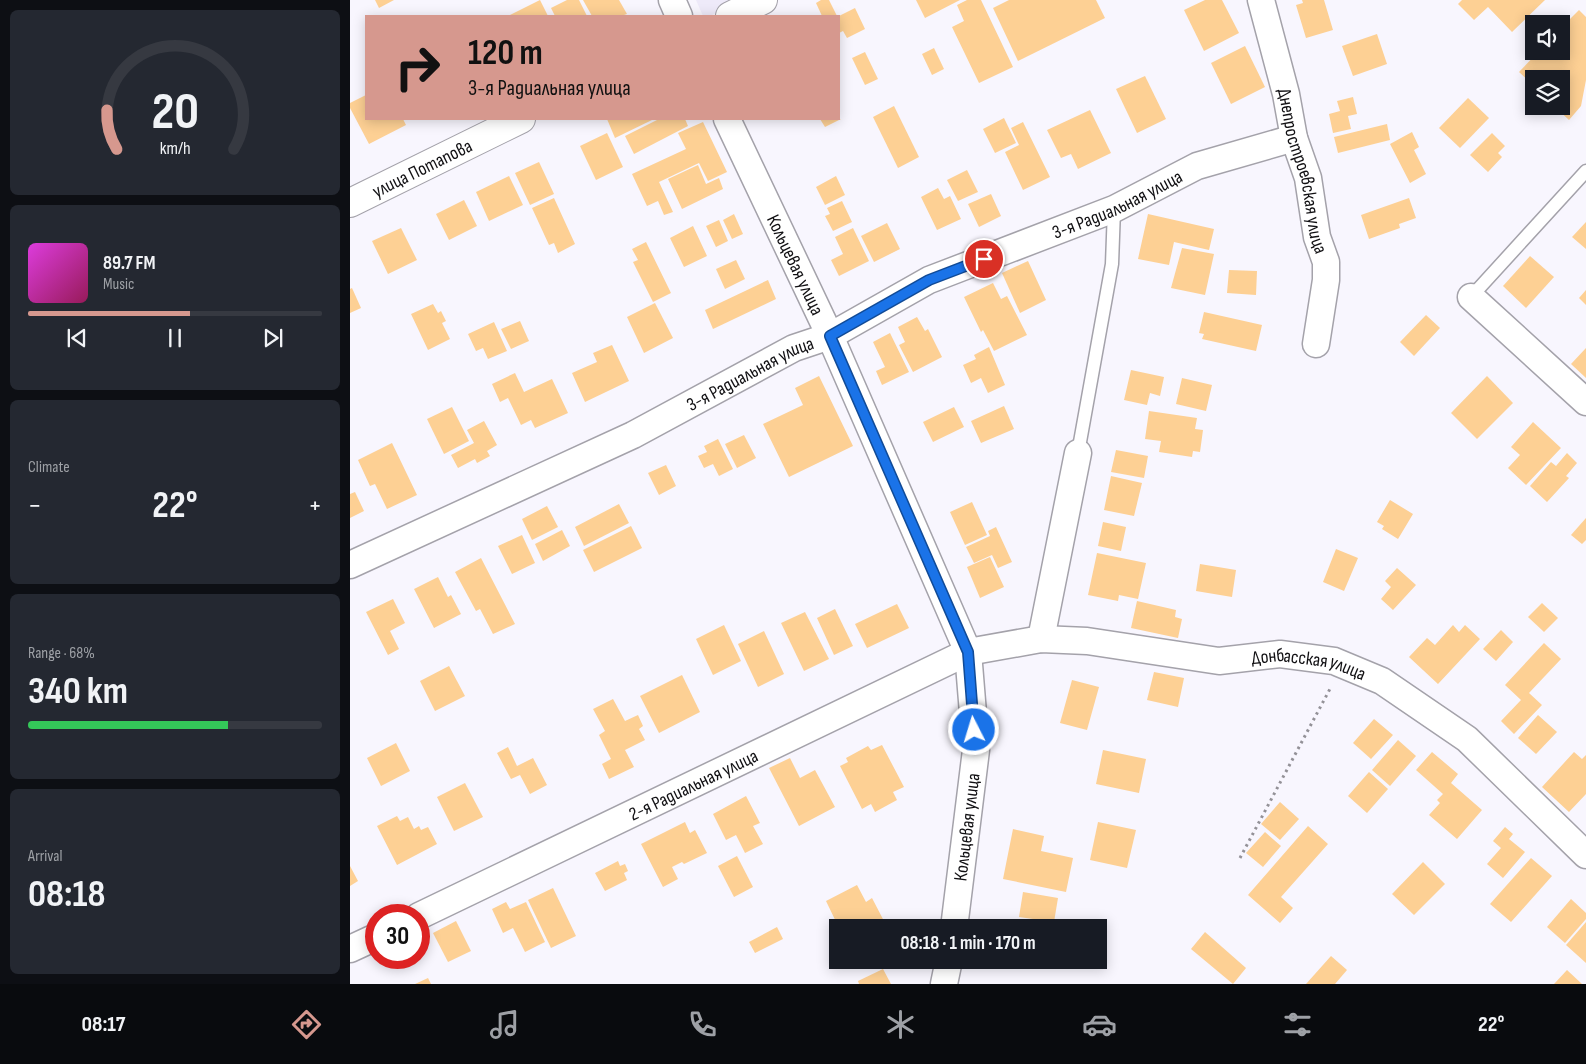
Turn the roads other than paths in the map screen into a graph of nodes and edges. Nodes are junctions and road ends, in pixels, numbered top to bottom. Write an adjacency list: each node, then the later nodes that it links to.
1 (672, 0): 4 (street)
2 (763, 0): 5 (street)
3 (1262, 0): 8 (street, Днепростроевская улица)
4 (679, 15)
5 (732, 15)
6 (519, 120): 10 (street, улица Потапова)
7 (727, 120): 13 (street, Кольцевая улица)
8 (1294, 138): 11 (street, 3-я Радиальная улица); 14 (street, Днепростроевская улица)
9 (1586, 170): 12 (lane)
10 (350, 203)
11 (1114, 209): 13 (street, 3-я Радиальная улица); 16 (lane)
12 (1471, 297): 15 (street)
13 (830, 336): 17 (street, 3-я Радиальная улица); 19 (street, Кольцевая улица)
14 (1316, 344)
15 (1586, 402)
16 (1078, 453): 18 (street)
17 (350, 564)
18 (1041, 639): 19 (street, Донбасская улица); 20 (street, Донбасская улица)
19 (968, 652): 21 (street, 2-я Радиальная улица); 22 (street, Кольцевая улица)
20 (1586, 855)
21 (430, 911)
22 (955, 919)
23 (365, 942): 24 (street)
24 (350, 949)
25 (947, 969): 26 (street)
26 (944, 984)

